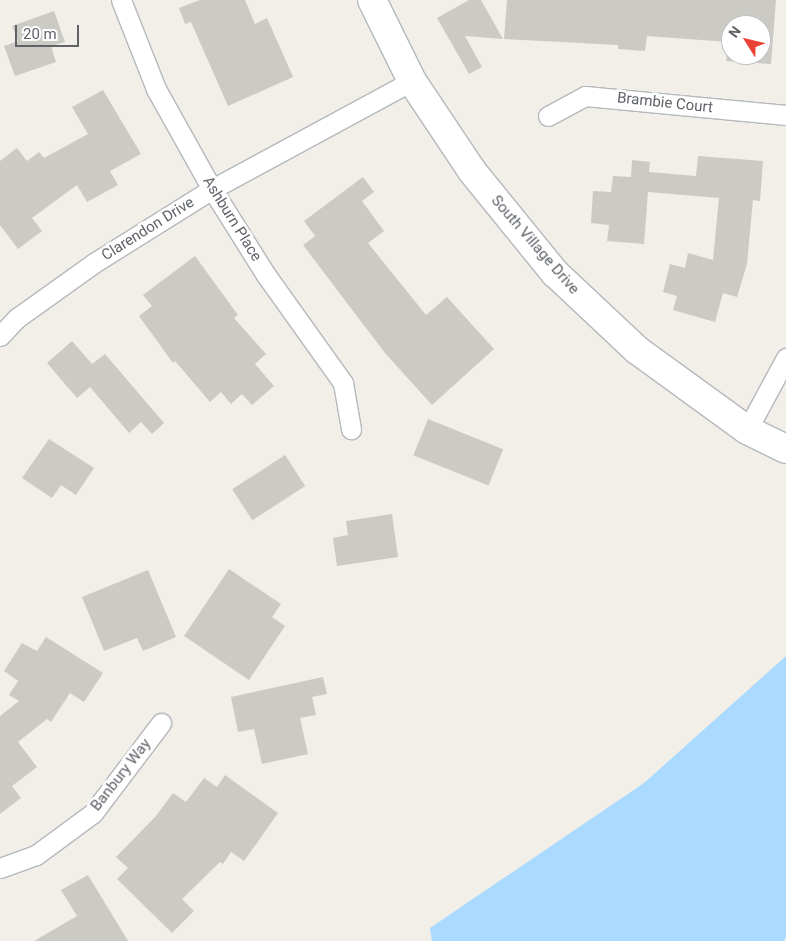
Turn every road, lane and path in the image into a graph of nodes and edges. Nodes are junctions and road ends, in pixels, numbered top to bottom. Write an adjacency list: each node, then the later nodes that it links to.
1 (121, 0): 6 (street, Ashburn Place)
2 (372, 0): 3 (street, South Village Drive)
3 (412, 81): 6 (street, Clarendon Drive); 10 (street, South Village Drive)
4 (786, 115): 5 (street, Brambie Court)
5 (548, 116)
6 (212, 189): 7 (street, Clarendon Drive); 9 (street, Ashburn Place)
7 (0, 336)
8 (786, 358): 10 (street)
9 (351, 429)
10 (747, 430): 11 (street, South Village Drive)
11 (786, 449)
12 (161, 723): 13 (street, Banbury Way)
13 (0, 868)

